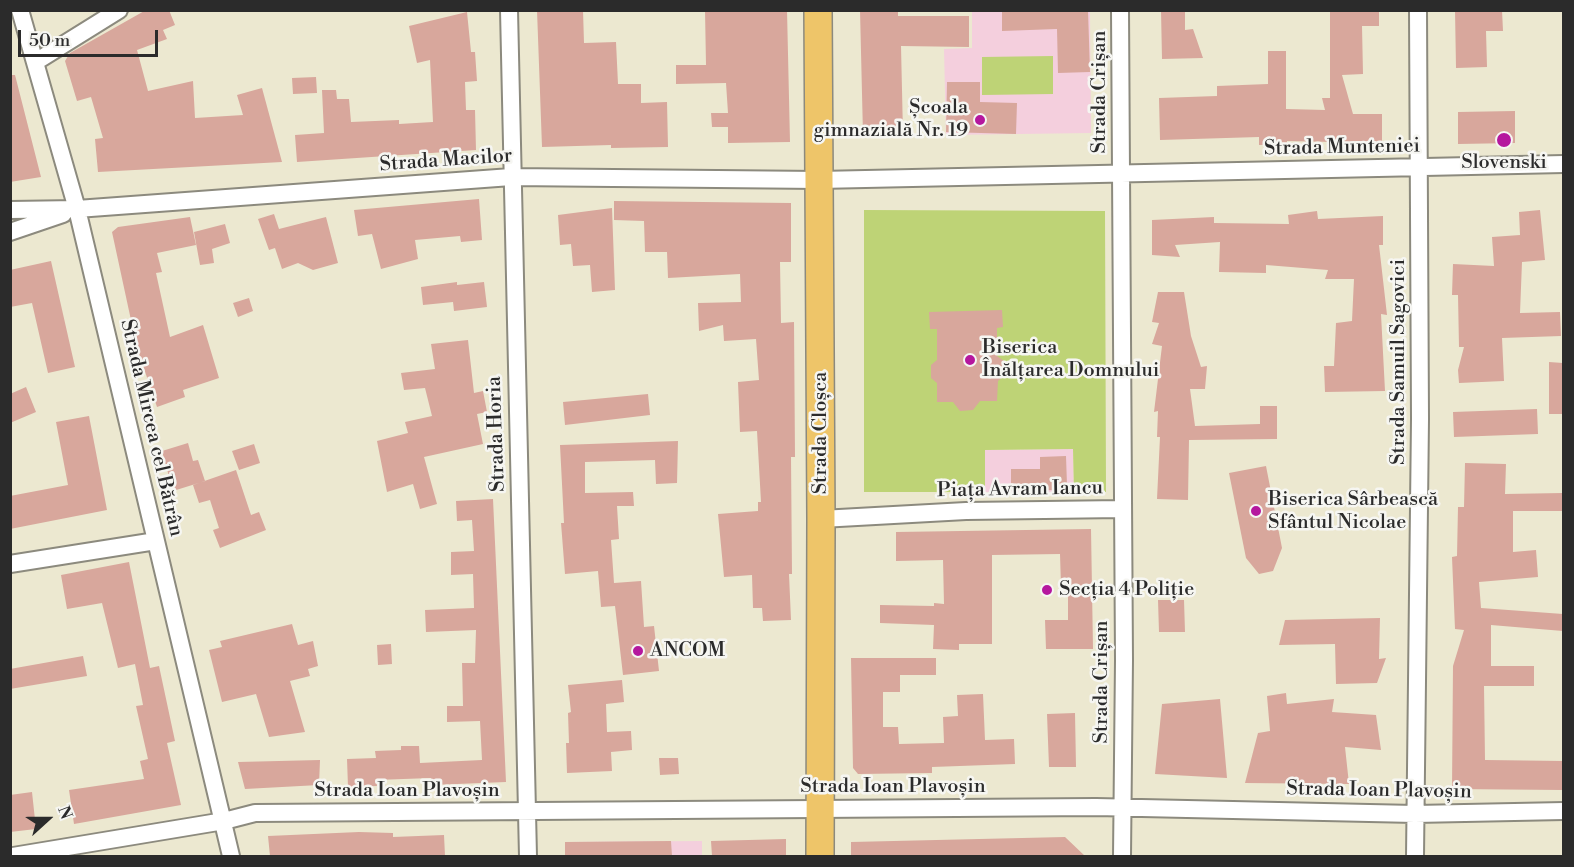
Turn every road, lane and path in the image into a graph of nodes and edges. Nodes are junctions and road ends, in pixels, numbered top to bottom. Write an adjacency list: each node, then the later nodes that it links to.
1 (20, 10): 7 (street, Strada Mircea cel Bătrân)
2 (119, 10): 7 (street)
3 (508, 10): 11 (street, Strada Horia)
4 (818, 10): 12 (main road, Strada Cloșca)
5 (1120, 10): 10 (street, Strada Crișan)
6 (1418, 10): 9 (street, Strada Samuil Sagovici)
7 (37, 61): 13 (street, Strada Mircea cel Bătrân)
8 (1563, 164): 9 (street, Strada Munteniei)
9 (1419, 168): 10 (street, Strada Munteniei); 24 (street, Strada Samuil Sagovici)
10 (1121, 173): 12 (street); 16 (street, Piața Avram Iancu)
11 (511, 177): 12 (street, Strada Macilor); 13 (street, Strada Macilor); 23 (street, Strada Horia)
12 (819, 180): 17 (main road, Strada Cloșca)
13 (77, 209): 14 (street, Strada Macilor); 15 (street, Strada Macilor); 18 (street, Strada Mircea cel Bătrân)
14 (10, 210)
15 (10, 232)
16 (1122, 509): 17 (street, Piața Avram Iancu); 20 (street, Strada Crișan)
17 (821, 519): 21 (main road, Strada Cloșca)
18 (156, 541): 19 (street); 25 (street, Strada Mircea cel Bătrân)
19 (10, 564)
20 (1122, 807): 21 (street, Strada Ioan Plavoșin); 24 (street, Strada Ioan Plavoșin); 30 (street, Strada Crișan)
21 (820, 808): 23 (street, Strada Ioan Plavoșin); 29 (main road, Strada Cloșca)
22 (1563, 811): 24 (street, Strada Ioan Plavoșin)
23 (528, 812): 25 (street, Strada Ioan Plavoșin); 28 (street, Strada Horia)
24 (1415, 814): 31 (street, Strada Samuil Sagovici)
25 (224, 821): 26 (street, Strada Ioan Plavoșin); 27 (street, Strada Mircea cel Bătrân)
26 (13, 856)
27 (231, 856)
28 (528, 856)
29 (820, 856)
30 (1122, 856)
31 (1415, 856)

